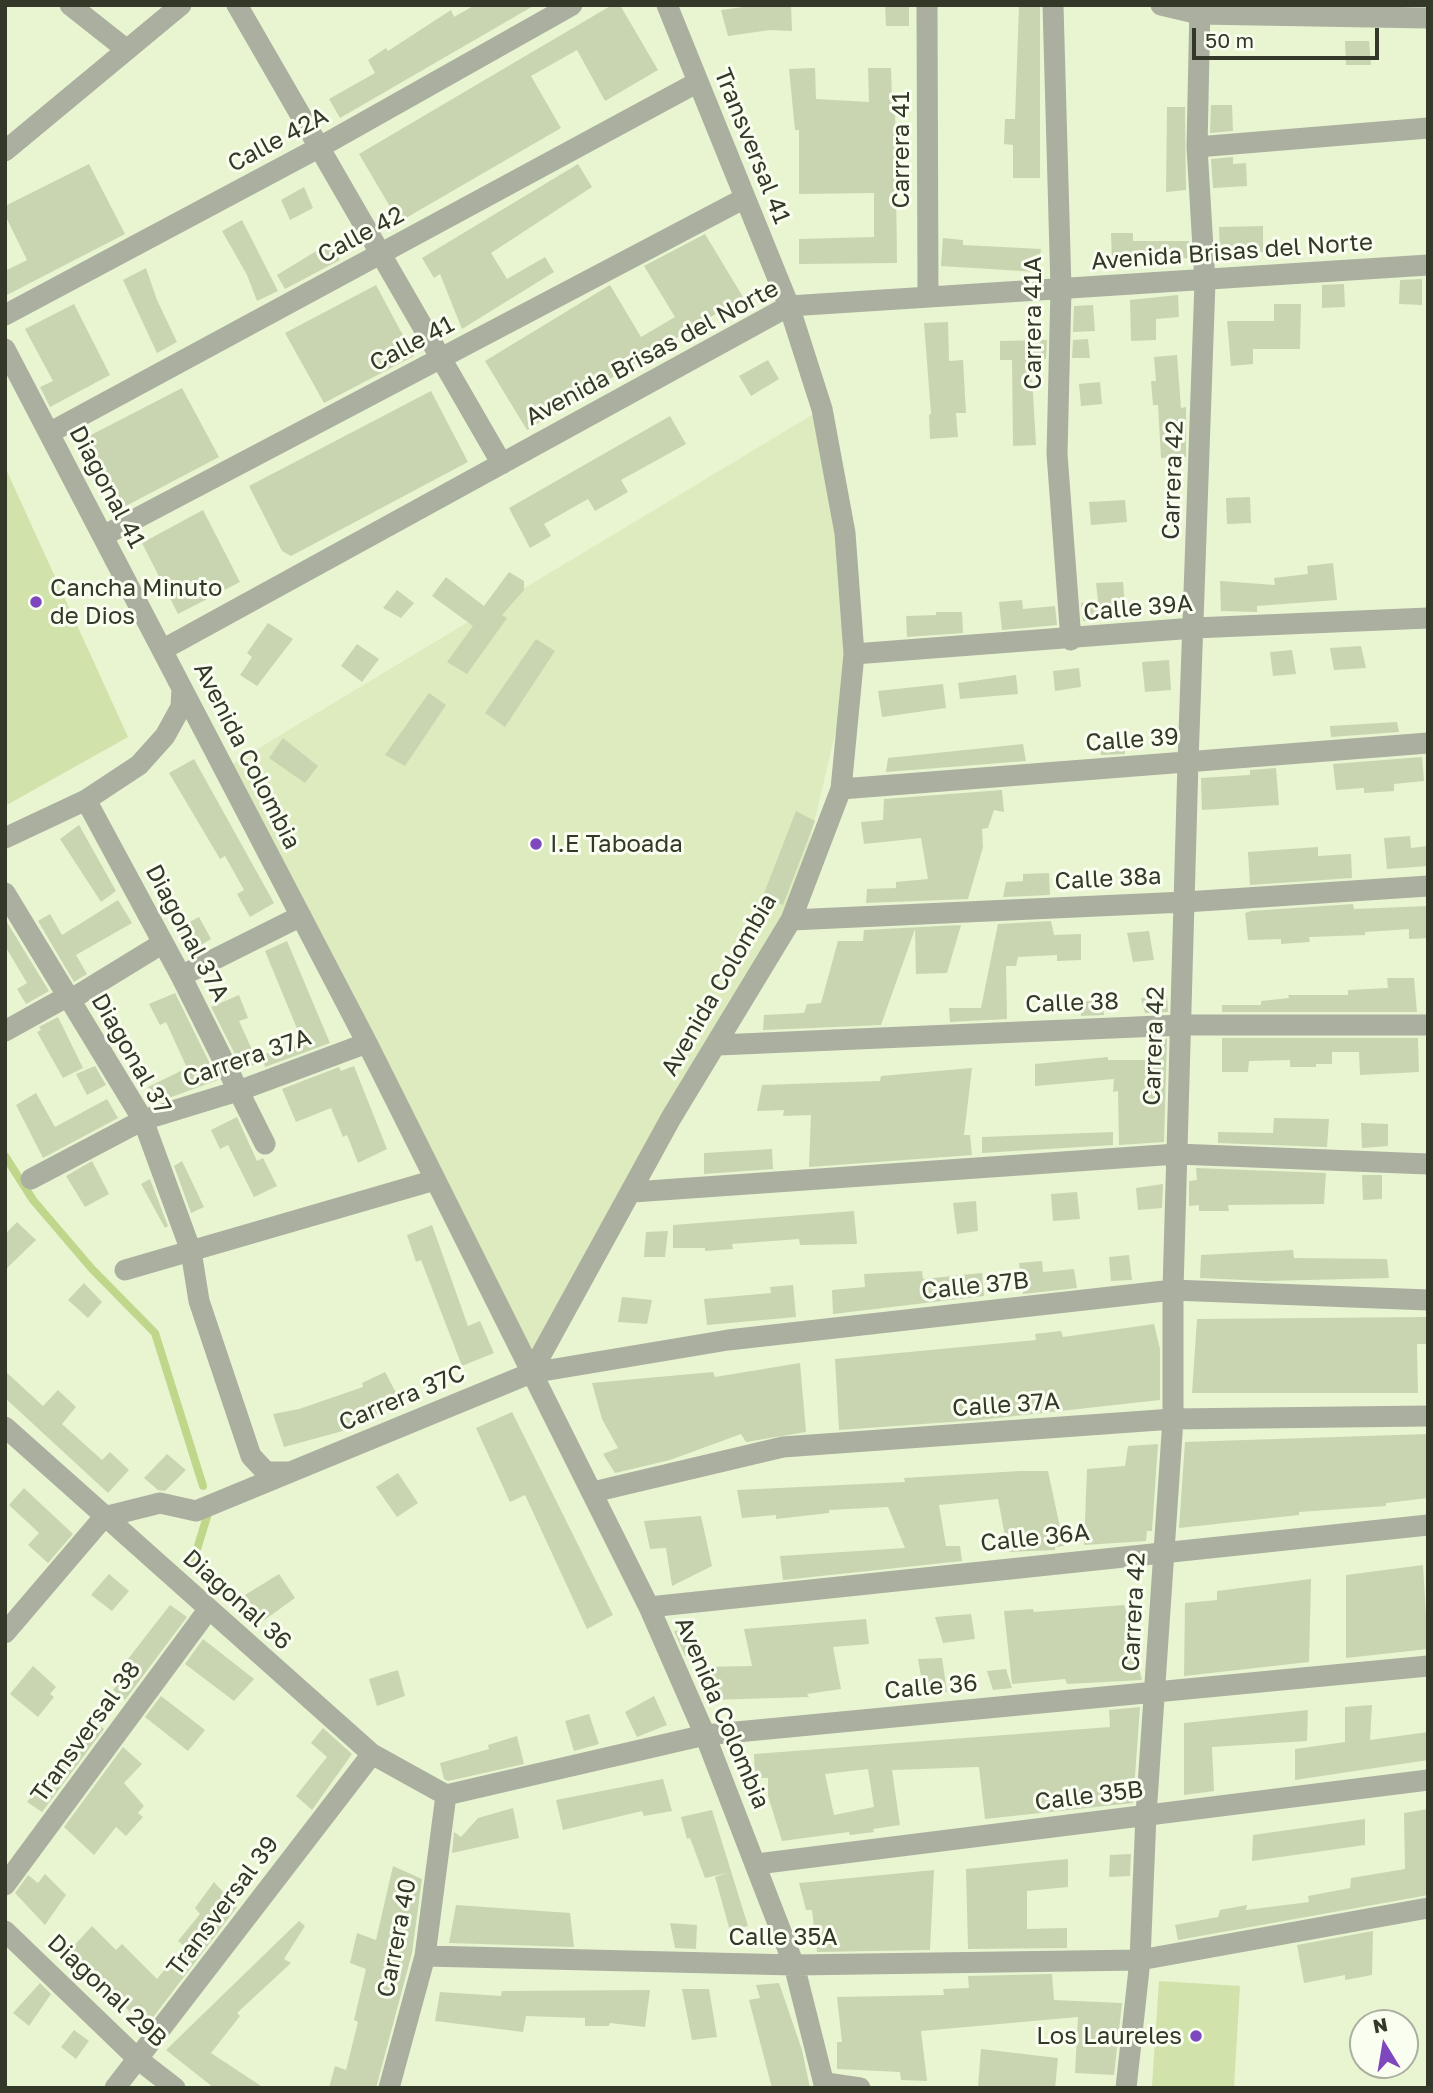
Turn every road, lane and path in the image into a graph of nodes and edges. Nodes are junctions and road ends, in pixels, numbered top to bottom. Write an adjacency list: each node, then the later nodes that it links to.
1 (70, 5): 11 (street)
2 (181, 5): 11 (street)
3 (237, 5): 14 (street)
4 (572, 5): 14 (street, Calle 42A)
5 (667, 5): 12 (street, Transversal 41)
6 (927, 5): 22 (street, Carrera 41)
7 (1054, 5): 21 (street, Carrera 41A)
8 (1161, 5): 9 (street)
9 (1200, 9): 10 (street); 15 (street, Carrera 42)
10 (1428, 18)
11 (127, 50): 16 (street)
12 (698, 82): 17 (street, Transversal 41); 18 (street, Calle 42)
13 (1428, 128): 15 (street)
14 (320, 147): 18 (street); 24 (street, Calle 42A)
15 (1197, 147): 20 (street, Carrera 42)
16 (5, 150)
17 (745, 198): 23 (street, Transversal 41); 26 (street, Calle 41)
18 (381, 254): 26 (street); 27 (street, Calle 42)
19 (1428, 265): 20 (street, Avenida Brisas del Norte)
20 (1205, 282): 21 (street, Avenida Brisas del Norte); 31 (street, Carrera 42)
21 (1060, 289): 22 (street, Avenida Brisas del Norte); 32 (street, Carrera 41A)
22 (928, 295): 23 (street, Avenida Brisas del Norte)
23 (789, 306): 28 (street, Avenida Brisas del Norte); 34 (street, Avenida Colombia)
24 (5, 314)
25 (5, 349): 27 (street, Diagonal 41)
26 (441, 358): 28 (street); 29 (street, Calle 41)
27 (49, 433): 29 (street, Diagonal 41)
28 (502, 464): 33 (street, Avenida Brisas del Norte)
29 (103, 536): 33 (street, Diagonal 41)
30 (1428, 618): 31 (street, Calle 39A)
31 (1195, 628): 32 (street, Calle 39A); 37 (street, Carrera 42)
32 (1071, 640): 34 (street, Calle 39A)
33 (162, 650): 35 (street, Avenida Colombia)
34 (854, 654): 38 (street, Avenida Colombia)
35 (182, 689): 39 (street); 44 (street, Avenida Colombia)
36 (1428, 743): 37 (street, Calle 39)
37 (1188, 762): 38 (street, Calle 39); 43 (street, Carrera 42)
38 (841, 789): 45 (street, Avenida Colombia)
39 (86, 800): 40 (street); 46 (street, Diagonal 37A)
40 (5, 838)
41 (1428, 886): 43 (street, Calle 38a)
42 (5, 893): 48 (street, Diagonal 37)
43 (1185, 902): 45 (street, Calle 38a); 49 (street, Carrera 42)
44 (301, 916): 47 (street); 52 (street, Avenida Colombia)
45 (791, 920): 53 (street, Avenida Colombia)
46 (163, 943): 47 (street, Diagonal 37A); 48 (street)
47 (181, 976): 54 (street, Diagonal 37A)
48 (69, 998): 51 (street); 55 (street, Diagonal 37)
49 (1182, 1025): 50 (street, Calle 38); 53 (street, Calle 38); 57 (street, Carrera 42)
50 (1428, 1025)
51 (5, 1031)
52 (367, 1043): 54 (street, Carrera 37A); 60 (street, Avenida Colombia)
53 (718, 1045): 61 (street, Avenida Colombia)
54 (241, 1090): 55 (street, Carrera 37A); 56 (street, Diagonal 37A)
55 (143, 1120): 59 (street, Carrera 37A); 62 (street, Diagonal 37)
56 (265, 1144)
57 (1177, 1154): 58 (street); 61 (street); 64 (street, Carrera 42)
58 (1428, 1164)
59 (31, 1179)
60 (435, 1180): 62 (street); 66 (street, Avenida Colombia)
61 (633, 1192): 66 (street, Avenida Colombia)
62 (191, 1251): 63 (street); 70 (street)
63 (125, 1270)
64 (1173, 1290): 65 (street, Calle 37B); 66 (street, Calle 37B); 68 (street, Carrera 42)
65 (1428, 1300)
66 (531, 1373): 70 (street, Carrera 37C); 71 (street, Avenida Colombia)
67 (1428, 1416): 68 (street, Calle 37A)
68 (1172, 1419): 71 (street, Calle 37A); 74 (street, Carrera 42)
69 (5, 1427): 72 (street, Diagonal 36)
70 (292, 1472): 72 (street, Carrera 37C)
71 (593, 1492): 75 (street, Avenida Colombia)
72 (104, 1517): 76 (street, Diagonal 36); 77 (street)
73 (1428, 1525): 74 (street, Calle 36A)
74 (1164, 1551): 75 (street, Calle 36A); 79 (street, Carrera 42)
75 (649, 1607): 80 (street, Avenida Colombia)
76 (208, 1610): 81 (street, Diagonal 36); 86 (street, Transversal 38)
77 (5, 1633)
78 (1428, 1666): 79 (street, Calle 36)
79 (1155, 1692): 80 (street, Calle 36); 84 (street, Carrera 42)
80 (705, 1735): 83 (street, Calle 36); 85 (street, Avenida Colombia)
81 (372, 1754): 83 (street, Diagonal 36); 92 (street, Transversal 39)
82 (1428, 1780): 84 (street, Calle 35B)
83 (446, 1795): 89 (street, Carrera 40)
84 (1146, 1815): 85 (street, Calle 35B); 90 (street, Carrera 42)
85 (757, 1864): 91 (street, Avenida Colombia)
86 (5, 1885)
87 (1428, 1908): 90 (street, Calle 35A)
88 (5, 1931): 92 (street, Diagonal 29B)
89 (425, 1956): 91 (street, Calle 35A); 96 (street, Carrera 40)
90 (1140, 1960): 91 (street, Calle 35A); 98 (street, Carrera 42)
91 (794, 1965): 93 (street, Avenida Colombia)
92 (139, 2060): 94 (street, Transversal 39); 95 (street, Diagonal 29B)
93 (825, 2085): 97 (street)
94 (115, 2088)
95 (175, 2088)
96 (389, 2088)
97 (860, 2088)
98 (1126, 2088)

